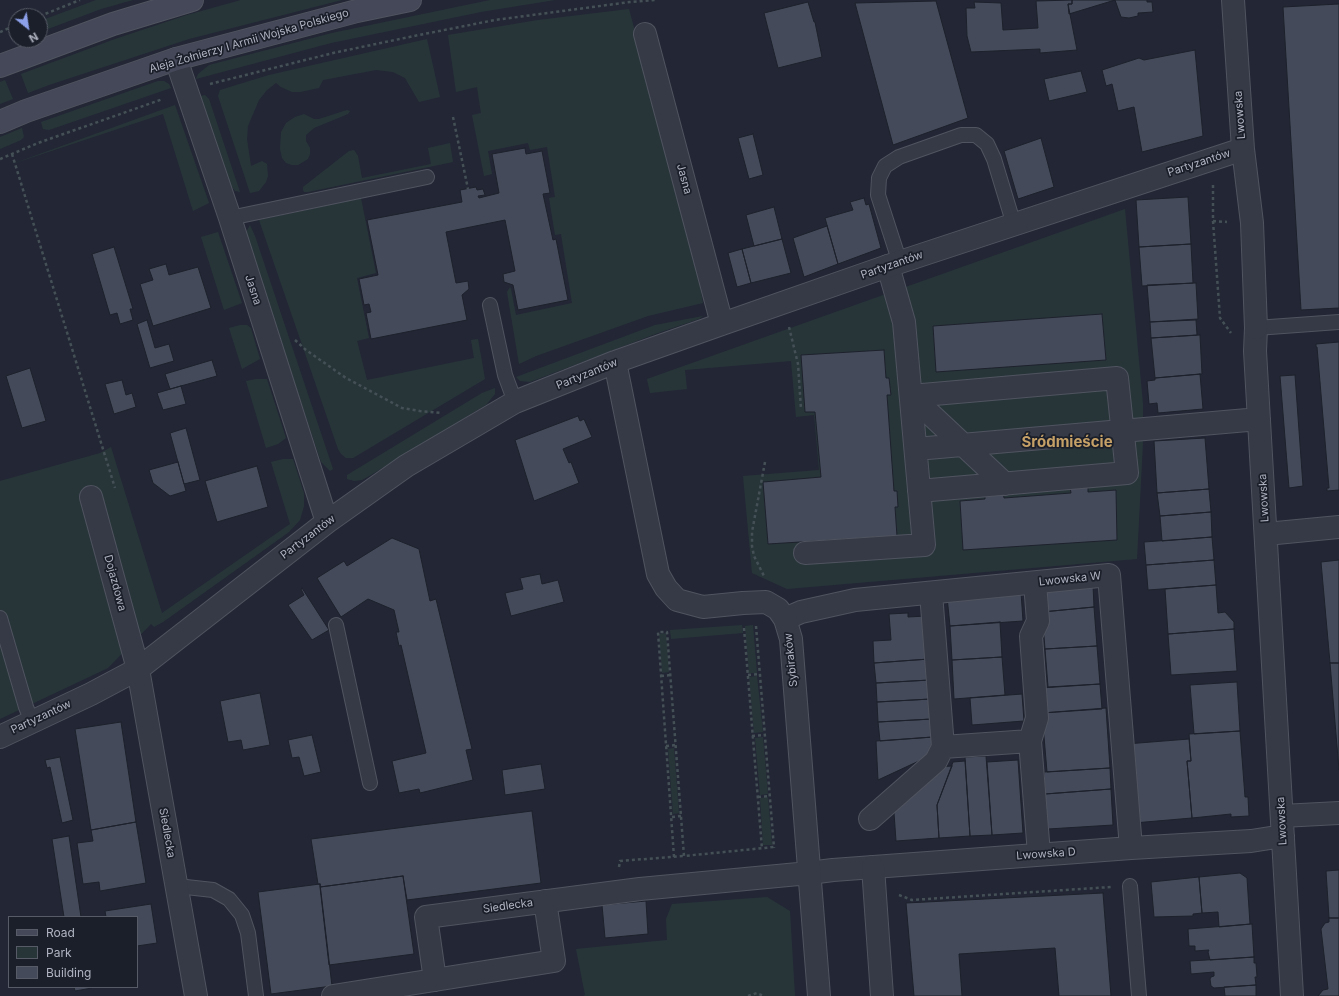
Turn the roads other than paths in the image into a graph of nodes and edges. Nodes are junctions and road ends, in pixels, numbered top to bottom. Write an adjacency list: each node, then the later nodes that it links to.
1 (192, 0): 6 (main road)
2 (410, 0): 5 (main road, Aleja Żołnierzy I Armii Wojska Polskiego)
3 (1233, 0): 8 (street, Lwowska)
4 (645, 34): 15 (street, Jasna)
5 (176, 59): 7 (main road, Aleja Żołnierzy I Armii Wojska Polskiego); 10 (street, Jasna)
6 (0, 66)
7 (0, 122)
8 (1243, 149): 11 (street, Partyzantów); 16 (street, Lwowska)
9 (427, 178): 10 (lane)
10 (230, 218): 27 (street, Jasna)
11 (1014, 225): 12 (street, Partyzantów); 12 (lane)
12 (894, 265): 15 (street, Partyzantów); 18 (street)
13 (490, 305): 19 (lane)
14 (1339, 322): 16 (lane)
15 (722, 324): 17 (street, Partyzantów)
16 (1256, 328): 20 (street, Lwowska)
17 (615, 362): 19 (street, Partyzantów); 34 (street, Sybiraków)
18 (911, 396): 21 (street); 22 (street); 23 (street)
19 (515, 402): 27 (street, Partyzantów)
20 (1259, 419): 21 (street); 29 (street, Lwowska)
21 (1123, 431): 22 (street); 24 (street)
22 (964, 445): 23 (street); 24 (street)
23 (916, 449): 25 (street)
24 (1005, 484): 25 (street)
25 (919, 491): 30 (street)
26 (91, 497): 36 (street, Dojazdowa)
27 (327, 522): 36 (street, Partyzantów)
28 (1339, 527): 29 (street)
29 (1266, 534): 44 (street, Lwowska)
30 (805, 553)
31 (1035, 583): 32 (street, Lwowska W); 39 (street); 45 (street, Lwowska W)
32 (931, 593): 34 (street, Lwowska W); 40 (street)
33 (0, 618): 37 (lane)
34 (786, 619): 48 (street, Sybiraków)
35 (336, 625): 41 (lane)
36 (138, 669): 37 (street, Partyzantów); 49 (street, Siedlecka)
37 (32, 722): 38 (street, Partyzantów)
38 (0, 737)
39 (1030, 741): 40 (street); 46 (street)
40 (943, 747): 43 (street)
41 (370, 783)
42 (1339, 813): 44 (street, Lwowska D)
43 (870, 819)
44 (1282, 826): 45 (street, Lwowska D); 59 (street, Lwowska)
45 (1131, 848): 46 (street, Lwowska D)
46 (1039, 854): 47 (street, Lwowska D)
47 (873, 867): 48 (street, Lwowska D); 57 (street)
48 (809, 873): 51 (street); 56 (street, Sybiraków)
49 (177, 886): 53 (street, Siedlecka); 54 (lane)
50 (1130, 886): 58 (lane)
51 (545, 901): 52 (street, Siedlecka); 52 (street, Siedlecka)
52 (435, 980): 55 (street, Siedlecka)
53 (196, 996)
54 (256, 996)
55 (333, 996)
56 (819, 996)
57 (882, 996)
58 (1139, 996)
59 (1292, 996)

